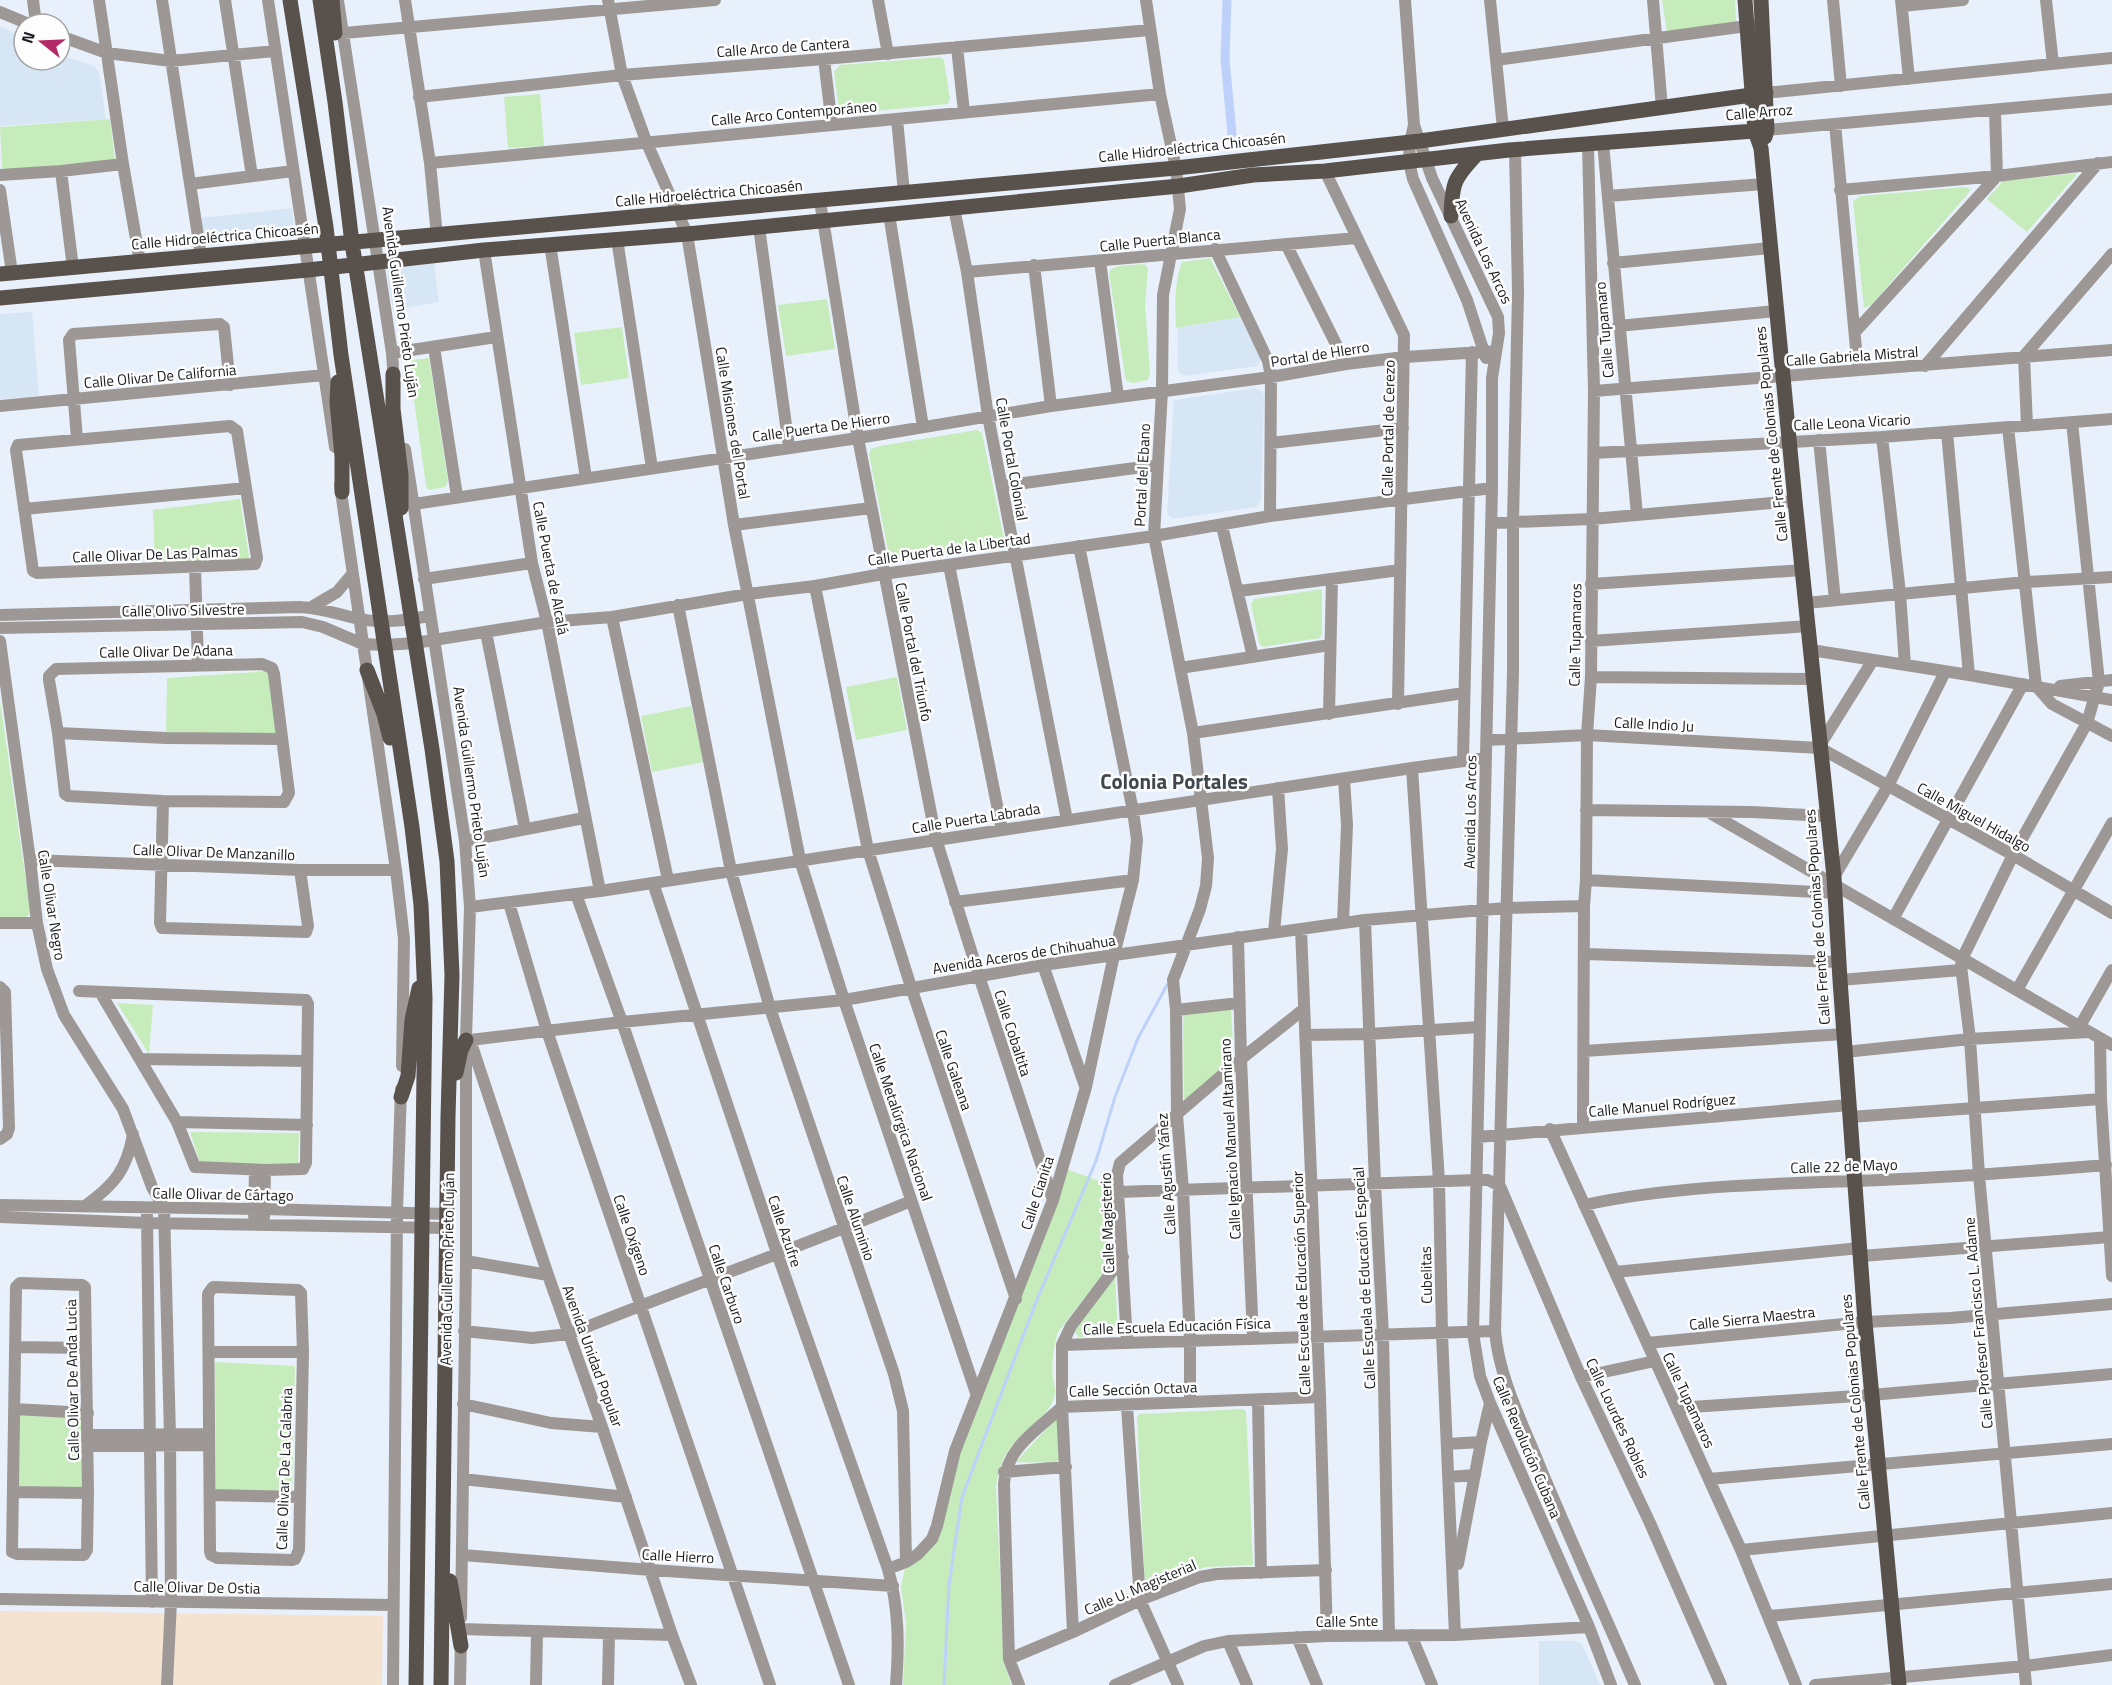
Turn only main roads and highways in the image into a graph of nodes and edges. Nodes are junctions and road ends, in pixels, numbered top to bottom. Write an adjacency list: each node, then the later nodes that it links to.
1 (281, 0): 8 (main road)
2 (290, 0): 8 (main road, Avenida Guillermo Prieto Luján)
3 (320, 0): 10 (main road, Avenida Guillermo Prieto Luján)
4 (332, 0): 10 (main road)
5 (1746, 0): 7 (main road)
6 (1761, 0): 7 (main road)
7 (1755, 25): 9 (main road, Calle Frente de Colonias Populares)
8 (299, 61): 16 (main road, Avenida Guillermo Prieto Luján)
9 (1760, 93): 11 (main road, Calle Frente de Colonias Populares); 12 (main road, Calle Arroz)
10 (335, 102): 15 (main road, Avenida Guillermo Prieto Luján)
11 (1761, 130): 13 (main road, Calle Arroz); 33 (main road, Calle Frente de Colonias Populares)
12 (1415, 142): 15 (main road, Calle Hidroeléctrica Chicoasén)
13 (1477, 154): 14 (main road); 17 (main road, Calle Arroz)
14 (1450, 216)
15 (352, 243): 16 (main road, Calle Hidroeléctrica Chicoasén); 17 (main road, Avenida Guillermo Prieto Luján)
16 (328, 245): 18 (main road, Avenida Guillermo Prieto Luján); 19 (main road, Calle Hidroeléctrica Chicoasén)
17 (356, 264): 18 (main road); 24 (main road, Avenida Guillermo Prieto Luján)
18 (331, 267): 20 (main road); 21 (main road, Avenida Guillermo Prieto Luján)
19 (6, 274)
20 (0, 298)
21 (341, 355): 23 (main road); 26 (main road, Avenida Guillermo Prieto Luján)
22 (393, 374): 24 (main road)
23 (342, 492)
24 (398, 532): 30 (main road, Avenida Guillermo Prieto Luján)
25 (367, 670): 26 (main road)
26 (412, 827): 27 (main road, Avenida Guillermo Prieto Luján)
27 (424, 964): 29 (main road); 34 (main road, Avenida Guillermo Prieto Luján)
28 (468, 1040): 30 (main road)
29 (401, 1097)
30 (448, 1117): 31 (main road, Avenida Guillermo Prieto Luján)
31 (442, 1532): 32 (main road); 35 (main road, Avenida Guillermo Prieto Luján)
32 (461, 1646)
33 (1898, 1682)
34 (416, 1685)
35 (441, 1685)

